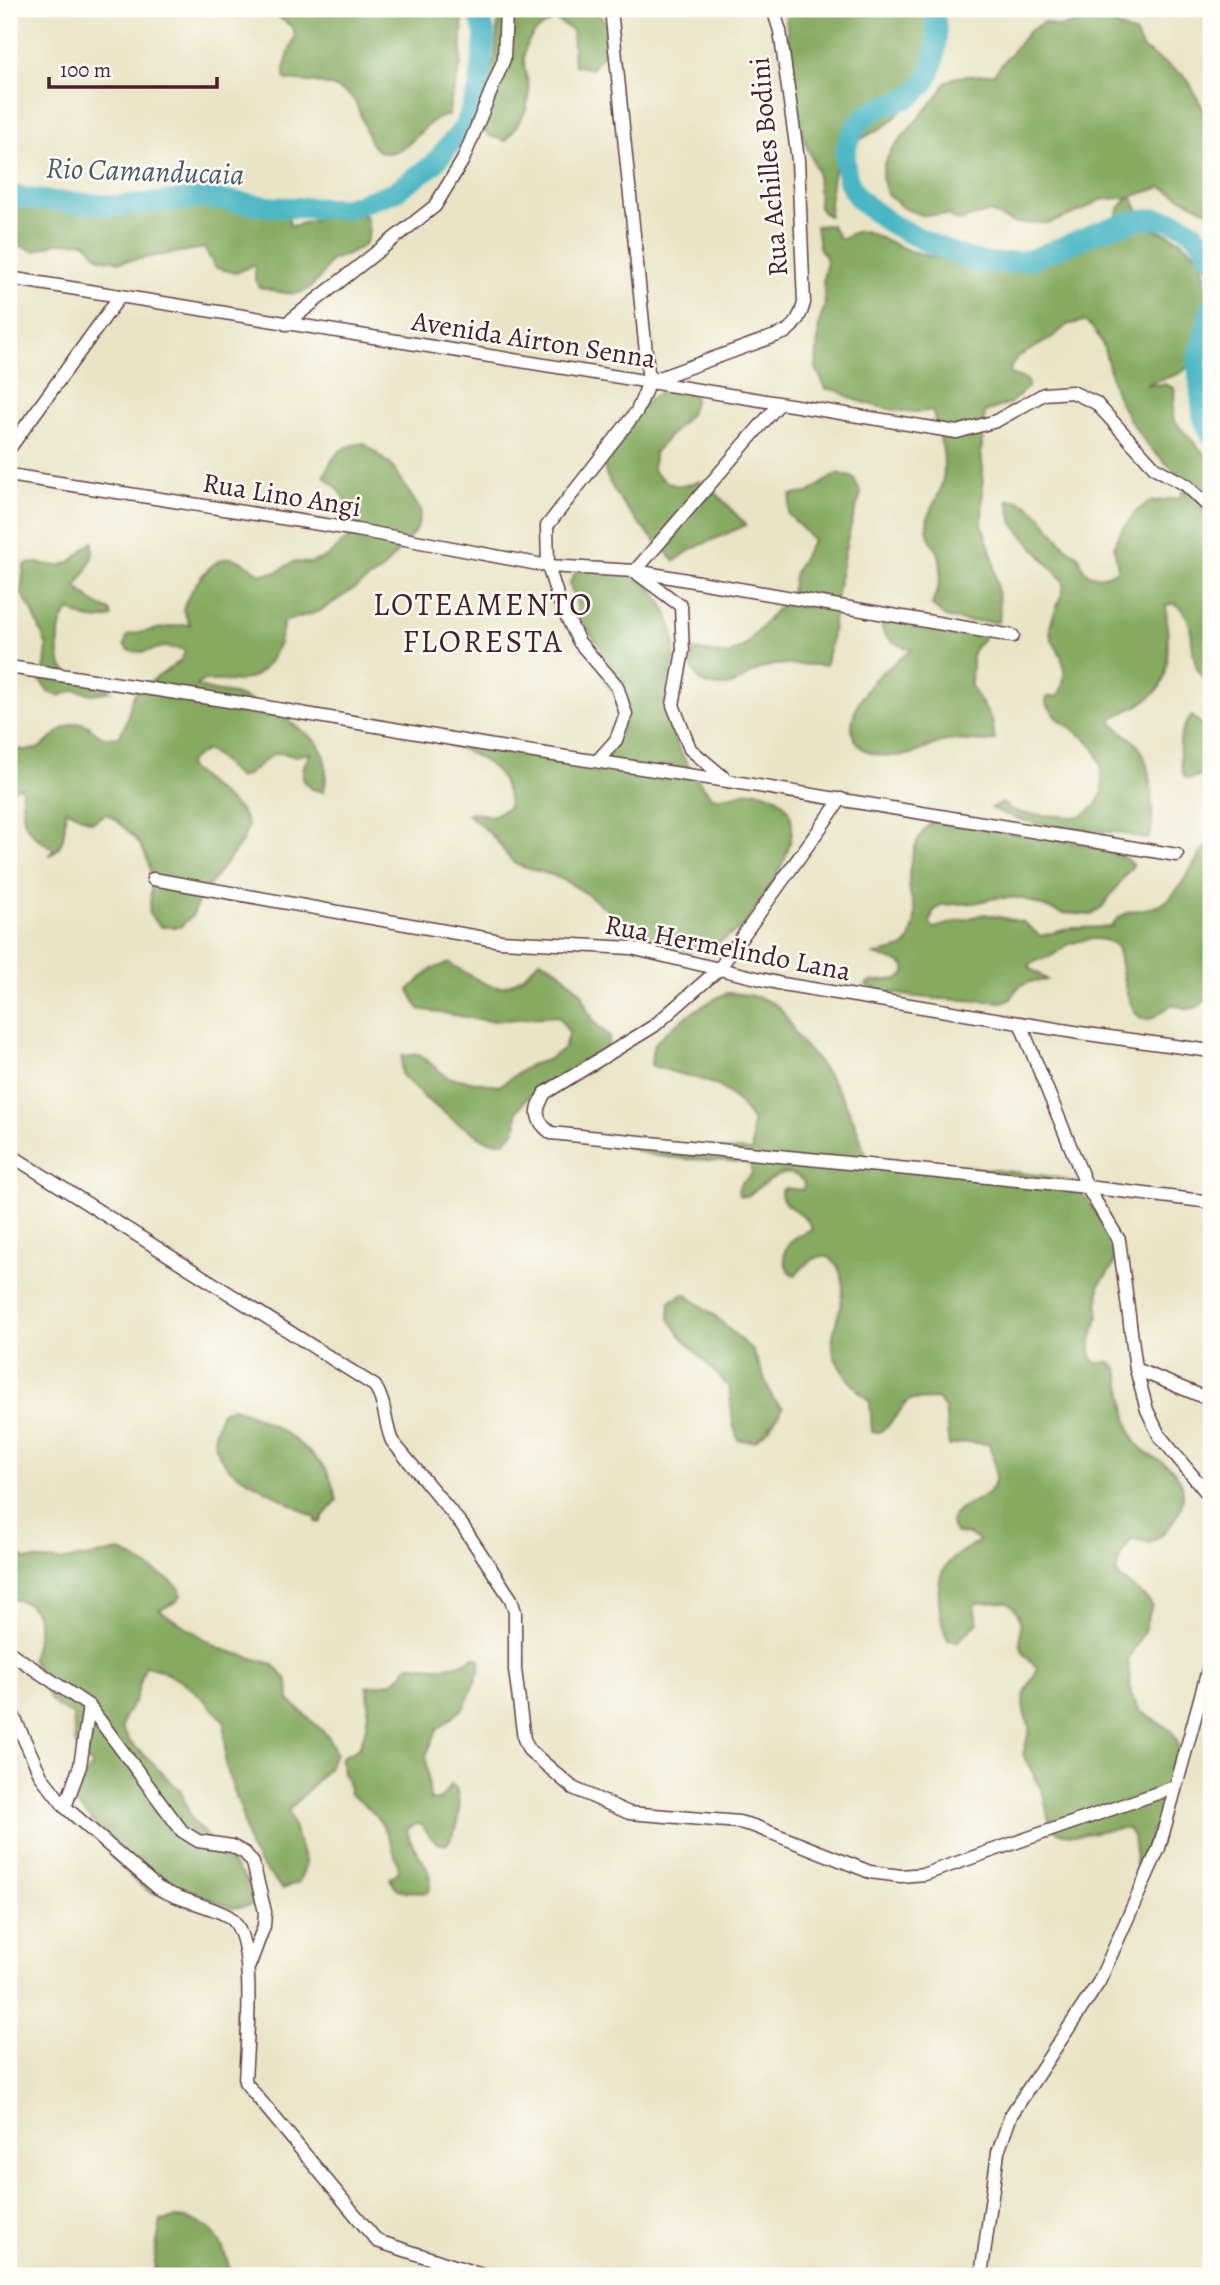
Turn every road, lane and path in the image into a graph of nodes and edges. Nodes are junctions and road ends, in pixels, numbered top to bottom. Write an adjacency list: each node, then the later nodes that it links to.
1 (506, 9): 6 (street)
2 (611, 9): 7 (street)
3 (773, 9): 7 (street, Rua Achilles Bodini)
4 (9, 278): 5 (street, Avenida Airton Senna)
5 (120, 296): 6 (street, Avenida Airton Senna); 9 (street)
6 (286, 324): 7 (street, Avenida Airton Senna)
7 (649, 382): 8 (street, Avenida Airton Senna); 12 (street)
8 (779, 404): 11 (street, Avenida Airton Senna); 13 (street)
9 (9, 449)
10 (9, 475): 12 (street, Rua Lino Angi)
11 (1211, 509)
12 (548, 566): 13 (street, Rua Lino Angi); 16 (street)
13 (635, 571): 14 (street, Rua Lino Angi); 17 (street)
14 (1013, 636)
15 (9, 667): 16 (street)
16 (598, 760): 17 (street)
17 (728, 781): 18 (street)
18 (841, 799): 19 (street); 21 (street)
19 (1177, 855)
20 (153, 879): 21 (street, Rua Hermelindo Lana)
21 (719, 969): 22 (street, Rua Hermelindo Lana); 25 (street)
22 (1020, 1023): 23 (street, Rua Hermelindo Lana); 25 (street)
23 (1211, 1051)
24 (9, 1154): 34 (street)
25 (1087, 1187): 26 (street); 27 (street)
26 (1211, 1202)
27 (1136, 1369): 28 (street); 29 (street)
28 (1211, 1400)
29 (1211, 1498)
30 (9, 1652): 33 (street)
31 (1211, 1659): 34 (street)
32 (9, 1706): 35 (street)
33 (89, 1706): 35 (street); 36 (street)
34 (1175, 1787): 38 (street)
35 (65, 1807): 36 (street)
36 (248, 1967): 37 (street)
37 (485, 2276)
38 (981, 2276)

